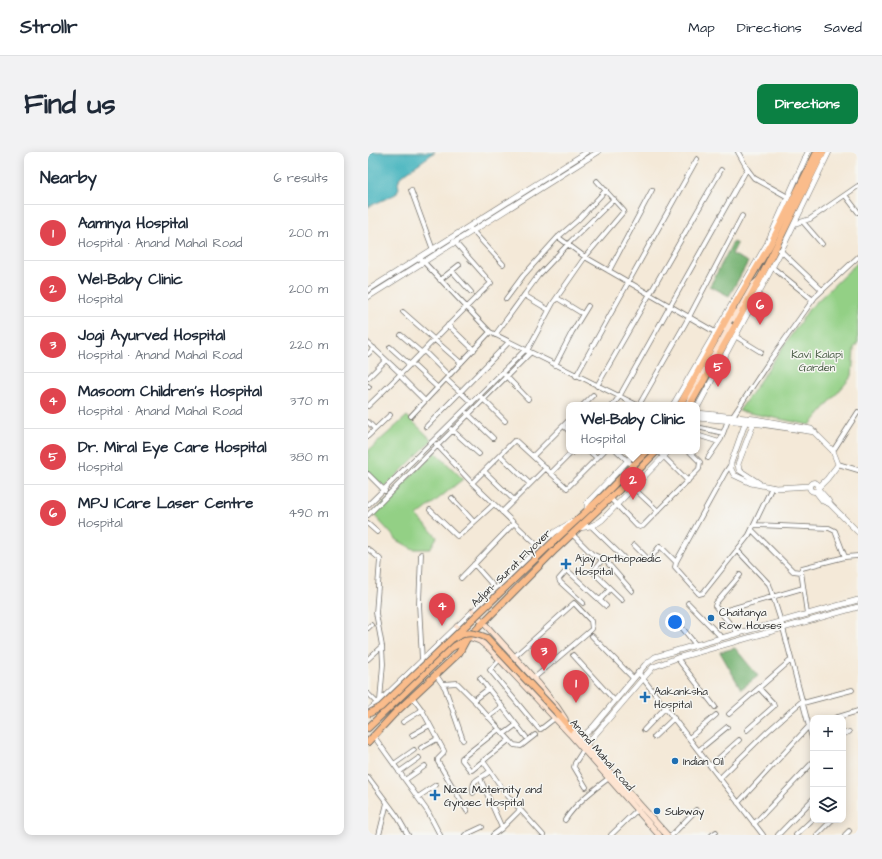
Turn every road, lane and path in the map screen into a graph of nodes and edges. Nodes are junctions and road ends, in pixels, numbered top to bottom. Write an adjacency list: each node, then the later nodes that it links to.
1 (587, 152): 12 (street)
2 (598, 152): 12 (street)
3 (738, 152): 9 (street)
4 (808, 152): 18 (street)
5 (816, 152): 29 (highway)
6 (823, 152): 29 (highway)
7 (829, 152): 23 (street)
8 (697, 159): 40 (street)
9 (747, 169): 18 (street); 50 (street)
10 (721, 170): 44 (street)
11 (597, 180): 15 (street)
12 (542, 184): 24 (street)
13 (857, 188): 17 (street)
14 (411, 190): 30 (street)
15 (606, 190): 19 (street); 25 (street)
16 (652, 190): 38 (street)
17 (844, 195): 20 (street); 22 (street)
18 (788, 197): 59 (street)
19 (614, 199): 27 (street); 31 (street)
20 (858, 212)
21 (742, 216): 56 (street)
22 (803, 222): 23 (street); 28 (street)
23 (794, 224): 29 (street)
24 (470, 229): 26 (street); 34 (street)
25 (558, 237): 27 (street); 48 (street)
26 (453, 240): 30 (street); 33 (street); 51 (street)
27 (568, 244): 31 (street); 45 (street)
28 (822, 244)
29 (776, 247): 36 (street); 42 (street); 97 (highway); 98 (highway)
30 (433, 250): 33 (street)
31 (585, 257): 38 (street); 47 (street)
32 (858, 258): 42 (street)
33 (421, 260): 39 (street); 41 (street); 46 (street)
34 (503, 264)
35 (459, 265): 37 (street)
36 (772, 267): 49 (street); 62 (street)
37 (452, 271): 39 (street); 43 (street)
38 (609, 271): 40 (street)
39 (440, 280): 51 (street)
40 (628, 282): 44 (street); 80 (street)
41 (368, 290)
42 (822, 290): 49 (street)
43 (471, 292)
44 (650, 294): 50 (street); 83 (street)
45 (524, 295): 53 (street); 61 (street)
46 (368, 296)
47 (557, 298): 53 (street); 55 (street)
48 (506, 299)
49 (813, 300): 108 (street)
50 (670, 305): 56 (street); 88 (street)
51 (466, 306): 57 (street); 58 (street)
52 (588, 306): 55 (street)
53 (549, 310): 69 (street)
54 (403, 312): 63 (street)
55 (583, 314): 76 (street)
56 (689, 317): 59 (street); 95 (street)
57 (448, 325): 63 (street); 68 (street)
58 (490, 332): 61 (street); 68 (street)
59 (715, 332): 96 (street)
60 (401, 335): 70 (street)
61 (495, 335): 64 (street)
62 (736, 336): 71 (street); 99 (street)
63 (434, 340): 70 (street); 74 (street)
64 (509, 342): 69 (street); 85 (street)
65 (368, 343): 67 (street)
66 (390, 346): 75 (street)
67 (374, 348): 72 (street); 73 (street)
68 (474, 350): 74 (street)
69 (527, 351): 76 (street); 77 (street); 79 (street)
70 (423, 352): 75 (street); 81 (street)
71 (761, 352)
72 (368, 354)
73 (386, 360): 78 (street); 82 (street)
74 (461, 363): 81 (street)
75 (411, 364): 78 (street); 84 (street)
76 (555, 365): 80 (street)
77 (503, 373): 79 (street); 87 (street)
78 (400, 375): 90 (street); 101 (street)
79 (506, 376): 89 (street); 91 (street)
80 (576, 376): 83 (street)
81 (447, 377): 84 (street); 85 (street)
82 (368, 378)
83 (597, 386): 88 (street)
84 (438, 388): 90 (street)
85 (461, 393): 100 (street); 118 (street)
86 (593, 395): 92 (street)
87 (479, 396): 89 (street); 100 (street)
88 (619, 397): 93 (street); 94 (street)
89 (483, 399): 105 (street); 112 (street)
90 (426, 400): 107 (street)
91 (528, 400)
92 (586, 402)
93 (615, 402)
94 (631, 402)
95 (640, 402)
96 (675, 402)
97 (681, 402)
98 (692, 402)
99 (700, 402)
100 (472, 403): 102 (street)
101 (368, 406)
102 (464, 411): 105 (street); 116 (street)
103 (858, 412): 129 (street)
104 (700, 413): 108 (street)
105 (468, 414): 121 (street); 125 (street)
106 (390, 415): 120 (street)
107 (410, 416)
108 (733, 416): 111 (street)
109 (700, 418): 110 (street)
110 (728, 420): 111 (street); 122 (street)
111 (747, 420): 113 (street); 147 (street)
112 (505, 421)
113 (754, 421): 129 (street); 159 (street)
114 (368, 422): 120 (street)
115 (566, 424): 117 (street)
116 (448, 426): 121 (street); 126 (street)
117 (564, 426): 142 (street)
118 (426, 427)
119 (700, 428): 122 (street)
120 (375, 429): 123 (street)
121 (452, 430): 128 (street); 130 (street)
122 (723, 434): 127 (street)
123 (368, 436)
124 (700, 436): 127 (street)
125 (493, 438)
126 (433, 441): 128 (street); 163 (street)
127 (719, 442): 145 (street)
128 (437, 445): 157 (street); 164 (street)
129 (833, 451): 148 (street)
130 (479, 454)
131 (569, 454): 153 (street)
132 (592, 454): 144 (street)
133 (601, 454): 144 (street)
134 (620, 454): 146 (street)
135 (634, 454): 146 (street)
136 (644, 454): 149 (highway, Adjan- Surat Flyover)
137 (655, 454): 156 (highway)
138 (661, 454): 143 (street)
139 (666, 454): 143 (street)
140 (692, 454): 155 (street)
141 (500, 455): 142 (street); 152 (street); 158 (street)
142 (533, 456): 150 (street)
143 (664, 457): 155 (street); 161 (street)
144 (597, 458): 153 (street)
145 (708, 458)
146 (628, 461): 149 (street); 172 (street)
147 (731, 464): 159 (street); 196 (street)
148 (838, 464): 151 (street); 162 (street)
149 (633, 466): 172 (highway, Adjan- Surat Flyover)
150 (546, 468): 153 (street); 158 (street)
151 (858, 470)
152 (484, 472): 157 (street); 167 (street)
153 (551, 473)
154 (368, 474): 163 (street)
155 (688, 481): 173 (street)
156 (627, 482): 161 (street); 166 (highway)
157 (472, 483): 168 (street)
158 (530, 484): 167 (street)
159 (760, 484): 160 (street)
160 (772, 487): 162 (street); 180 (street)
161 (633, 488): 170 (street); 173 (street)
162 (818, 488): 185 (street)
163 (384, 489): 164 (street); 169 (street)
164 (388, 494): 175 (street)
165 (452, 498): 177 (street)
166 (610, 498): 170 (street); 182 (highway)
167 (514, 500): 174 (street)
168 (494, 504): 174 (street); 177 (street)
169 (368, 505)
170 (616, 505): 173 (street); 181 (street)
171 (430, 510): 177 (street)
172 (587, 510): 176 (highway, Adjan- Surat Flyover)
173 (658, 511)
174 (502, 512): 178 (street)
175 (368, 515)
176 (579, 518): 188 (street); 225 (highway, Adjan- Surat Flyover, bridge)
177 (474, 522)
178 (514, 523): 188 (street); 197 (street)
179 (368, 524): 184 (street)
180 (754, 525): 183 (street); 194 (street)
181 (591, 526): 182 (street); 193 (street)
182 (578, 528): 186 (highway)
183 (752, 530): 190 (street); 198 (street)
184 (377, 532)
185 (858, 532)
186 (572, 534): 195 (street); 218 (highway)
187 (634, 545): 196 (street)
188 (540, 548): 203 (street)
189 (368, 549): 227 (street)
190 (737, 550): 196 (street); 205 (street)
191 (422, 554): 234 (street)
192 (858, 556): 194 (street)
193 (623, 557)
194 (845, 557): 198 (street)
195 (603, 559): 201 (street); 204 (street)
196 (676, 562)
197 (474, 564): 200 (street); 203 (street)
198 (801, 572): 202 (street)
199 (740, 575): 214 (street)
200 (461, 578)
201 (610, 588): 206 (street); 207 (street)
202 (803, 588): 205 (street); 215 (street)
203 (496, 589): 213 (street)
204 (632, 591)
205 (773, 597): 214 (street); 217 (street)
206 (600, 600): 209 (street); 211 (street)
207 (622, 600)
208 (858, 600): 215 (street)
209 (583, 603)
210 (688, 603): 224 (street)
211 (606, 606)
212 (858, 607): 220 (street)
213 (473, 611): 218 (main road, Anand Mahal Road); 219 (street)
214 (720, 612): 221 (street)
215 (807, 614): 217 (street)
216 (676, 620): 226 (street)
217 (781, 621): 220 (street); 221 (street)
218 (483, 623): 223 (highway); 229 (main road, Anand Mahal Road)
219 (457, 627): 223 (main road, Anand Mahal Road); 234 (street)
220 (783, 628): 230 (street); 233 (street)
221 (738, 634): 224 (street)
222 (592, 636): 239 (street)
223 (468, 638): 225 (highway, Adjan- Surat Flyover); 232 (main road, Anand Mahal Road); 236 (highway)
224 (722, 638): 226 (street)
225 (450, 644): 257 (highway, Adjan- Surat Flyover, bridge); 260 (highway, bridge); 269 (highway, Adjan- Surat Flyover)
226 (696, 644): 235 (street)
227 (382, 646): 231 (street); 250 (street)
228 (574, 655): 248 (street)
229 (514, 657): 240 (main road, Anand Mahal Road); 240 (street)
230 (676, 658): 237 (street); 253 (street)
231 (368, 659)
232 (500, 659): 260 (main road, Anand Mahal Road); 260 (street)
233 (791, 660): 242 (street); 249 (street)
234 (422, 661): 250 (street)
235 (638, 672): 237 (street); 239 (street)
236 (436, 675): 241 (street); 246 (highway)
237 (643, 677): 252 (street); 289 (street)
238 (480, 678): 243 (street)
239 (633, 678): 248 (street)
240 (532, 679): 272 (main road, Anand Mahal Road)
241 (443, 684): 247 (street); 285 (street)
242 (759, 688): 258 (street); 274 (street)
243 (488, 689): 247 (street); 251 (street)
244 (852, 690): 249 (street)
245 (368, 694): 250 (street)
246 (413, 698): 254 (street); 278 (highway)
247 (474, 700): 262 (street)
248 (614, 700): 289 (street)
249 (802, 702): 265 (street); 304 (street)
250 (378, 703): 255 (street)
251 (502, 707): 262 (street); 267 (street)
252 (666, 707): 263 (street); 273 (street)
253 (715, 707)
254 (422, 710): 264 (street); 266 (street)
255 (368, 711)
256 (858, 711): 259 (street)
257 (368, 714)
258 (729, 714)
259 (845, 715)
260 (557, 716): 272 (highway); 289 (main road, Anand Mahal Road)
261 (716, 716): 283 (street)
262 (488, 717): 271 (street)
263 (674, 718): 282 (street); 283 (street)
264 (403, 722)
265 (810, 723)
266 (430, 725): 279 (street); 284 (street)
267 (516, 725): 277 (street); 281 (street)
268 (810, 727): 312 (street)
269 (368, 728)
270 (726, 728): 292 (street)
271 (499, 729): 277 (street); 294 (street)
272 (571, 729): 289 (main road, Anand Mahal Road)
273 (644, 730)
274 (746, 730)
275 (849, 732): 276 (street)
276 (846, 733)
277 (504, 734): 286 (street)
278 (373, 735): 288 (highway); 295 (street)
279 (412, 735)
280 (535, 735): 286 (street)
281 (526, 737)
282 (654, 737)
283 (689, 738): 292 (street)
284 (437, 739): 290 (street); 316 (street)
285 (463, 740)
286 (509, 740): 294 (street)
287 (739, 740): 298 (street)
288 (368, 742)
289 (583, 744): 303 (main road, Anand Mahal Road); 307 (street); 313 (main road, Anand Mahal Road)
290 (421, 748)
291 (414, 750): 295 (street)
292 (699, 750): 298 (street)
293 (419, 758): 300 (street)
294 (483, 761): 299 (street)
295 (394, 764): 300 (street)
296 (810, 765): 320 (street)
297 (425, 766): 305 (street)
298 (710, 766): 304 (street)
299 (490, 771): 302 (street); 314 (street)
300 (399, 772): 305 (street)
301 (368, 777): 311 (street)
302 (480, 778): 308 (street); 322 (street)
303 (609, 778): 313 (main road, Anand Mahal Road); 317 (street)
304 (720, 778): 312 (street)
305 (405, 780): 309 (street)
306 (436, 785): 309 (street)
307 (586, 787)
308 (473, 793)
309 (418, 797): 326 (street)
310 (810, 802): 335 (street)
311 (387, 803): 324 (street); 325 (street)
312 (738, 803): 320 (street)
313 (639, 808): 330 (street); 331 (main road, Anand Mahal Road); 332 (main road, Anand Mahal Road)
314 (520, 810): 322 (street); 329 (street)
315 (696, 810): 333 (street)
316 (467, 811)
317 (565, 820)
318 (810, 822): 336 (street)
319 (829, 823): 337 (street)
320 (754, 824): 334 (street)
321 (482, 827): 327 (street)
322 (502, 828): 328 (street)
323 (849, 831): 338 (street)
324 (379, 835)
325 (408, 835)
326 (440, 835)
327 (465, 835)
328 (493, 835)
329 (542, 835)
330 (611, 835)
331 (659, 835)
332 (667, 835)
333 (672, 835)
334 (763, 835)
335 (778, 835)
336 (796, 835)
337 (817, 835)
338 (845, 835)

